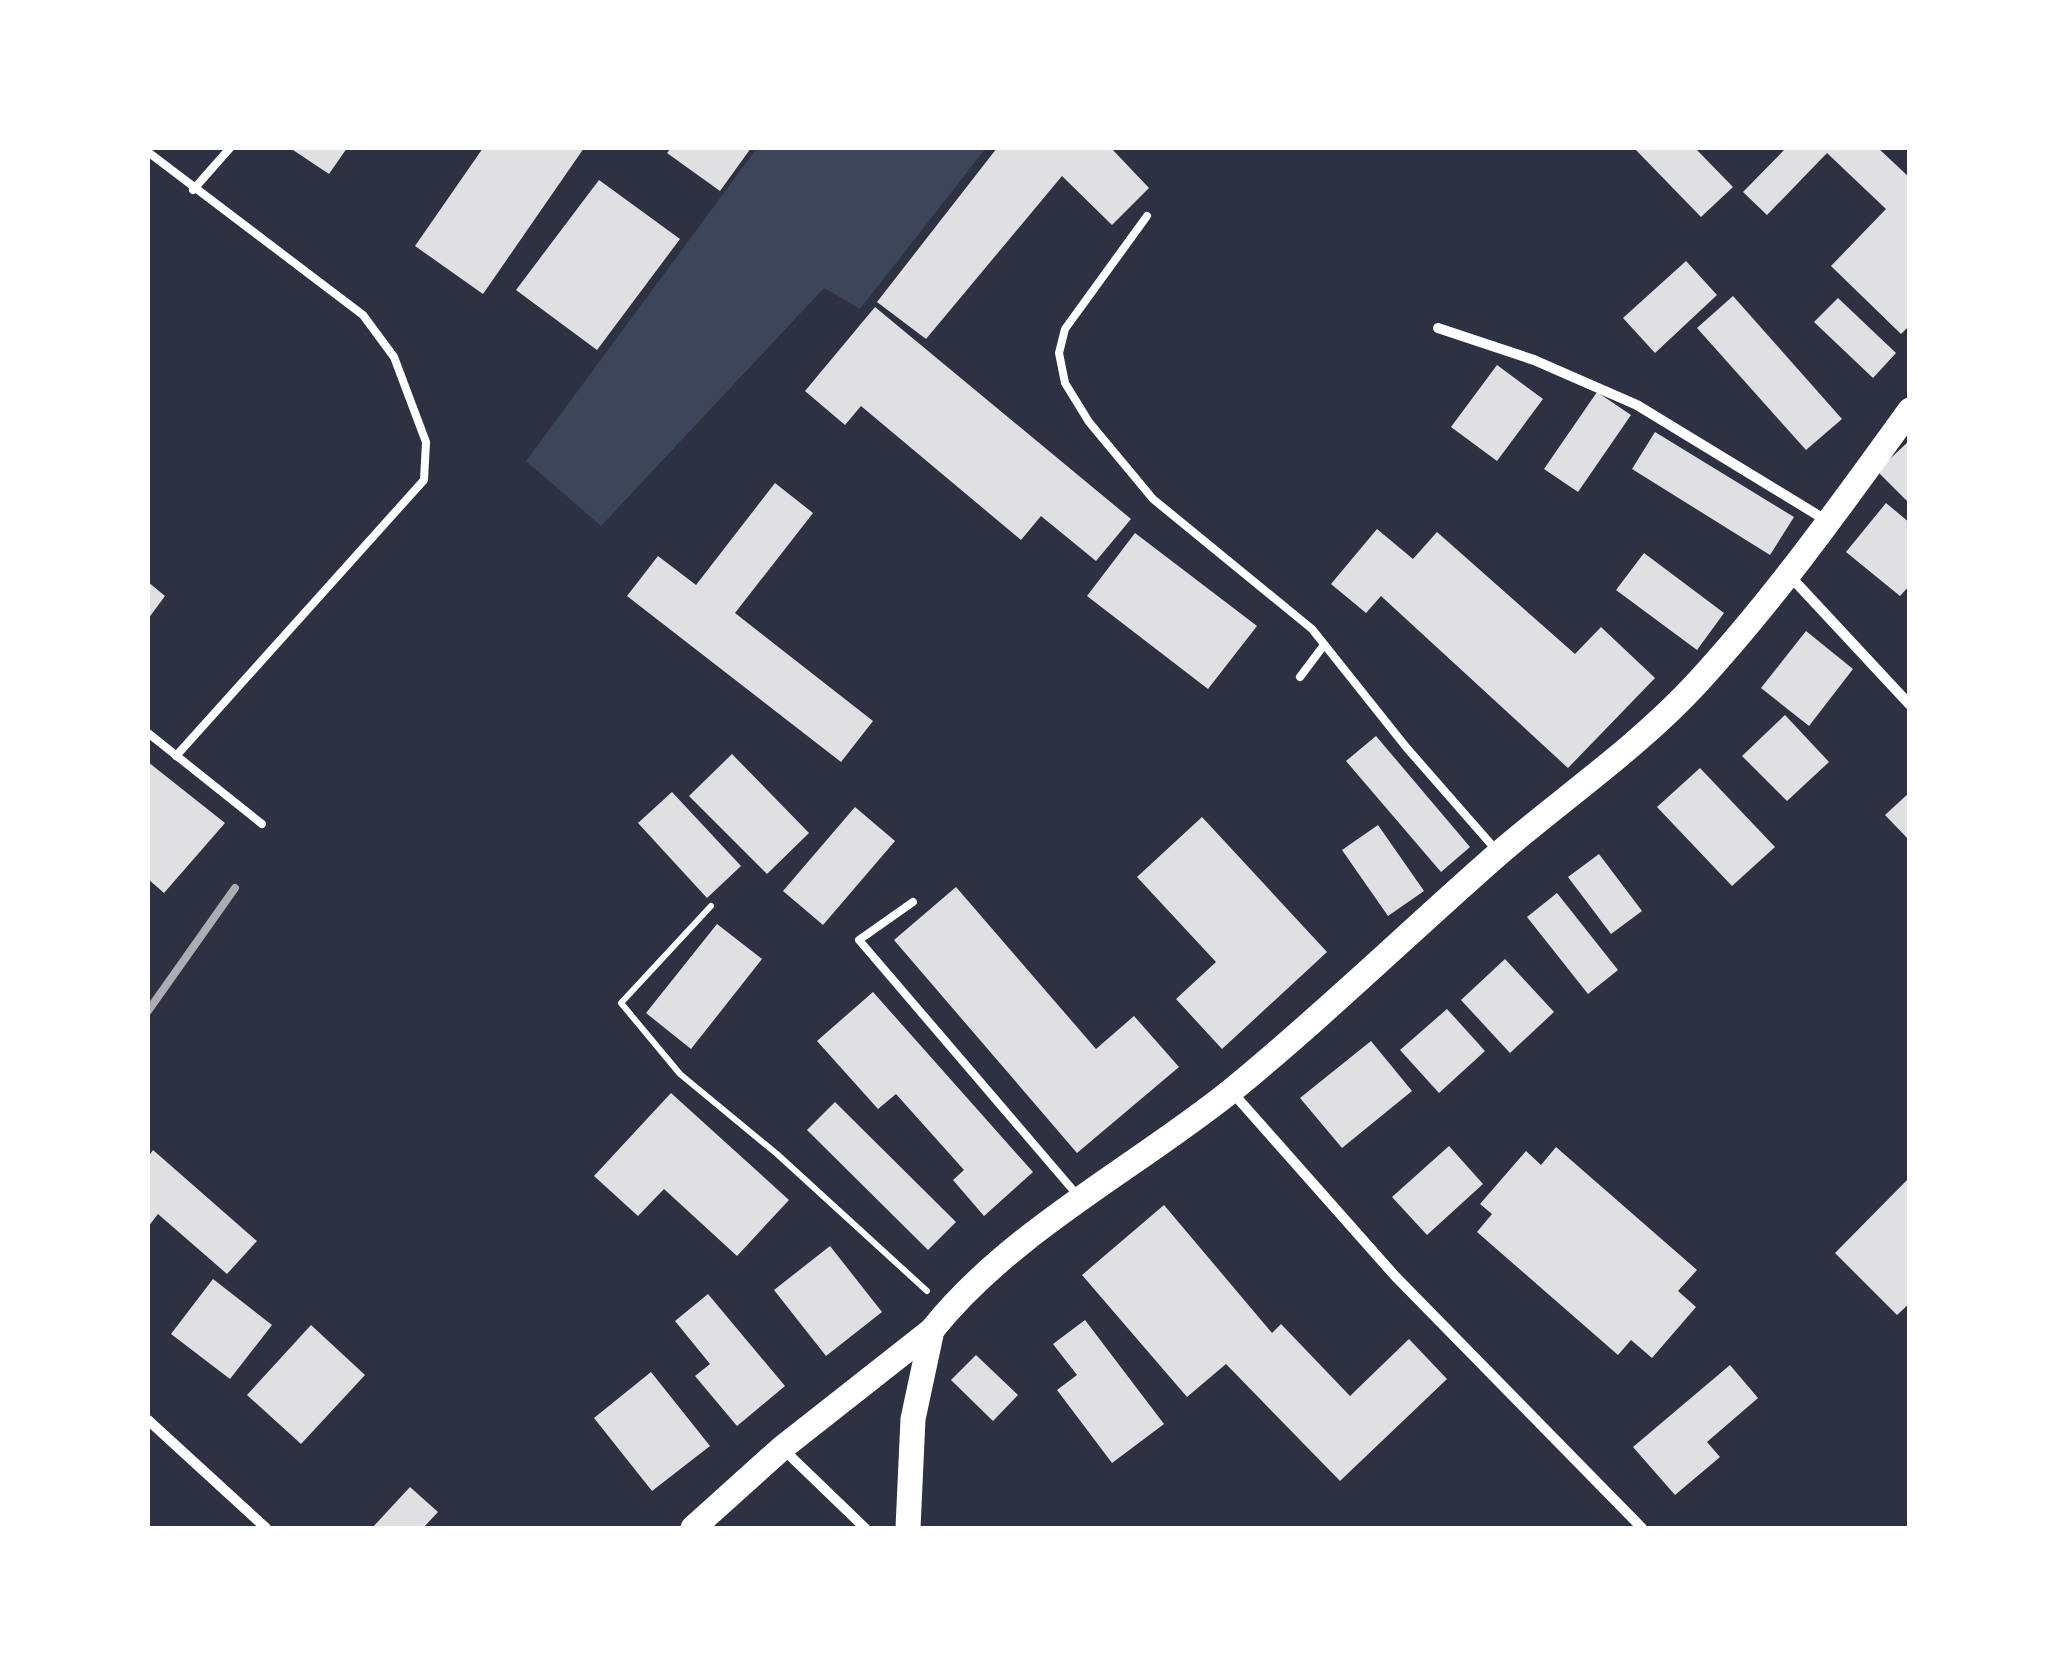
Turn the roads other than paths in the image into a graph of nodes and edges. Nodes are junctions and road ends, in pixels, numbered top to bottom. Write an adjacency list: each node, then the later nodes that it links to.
1 (230, 148): 3 (lane)
2 (148, 152): 3 (lane)
3 (193, 190): 13 (lane)
4 (1147, 216): 9 (lane)
5 (1438, 328): 7 (street)
6 (1910, 410): 7 (main road)
7 (1829, 522): 8 (main road)
8 (1788, 574): 11 (street); 15 (main road)
9 (1324, 645): 10 (lane); 15 (lane)
10 (1300, 676)
11 (1910, 705)
12 (148, 733): 13 (lane)
13 (176, 756): 14 (lane)
14 (262, 824)
15 (1499, 853): 17 (main road)
16 (913, 902): 18 (lane)
17 (1231, 1091): 18 (main road); 26 (street)
18 (1082, 1200): 19 (main road)
19 (940, 1320): 21 (main road); 25 (main road)
20 (148, 1420): 22 (street)
21 (782, 1448): 23 (main road); 24 (street)
22 (266, 1528)
23 (693, 1528)
24 (865, 1528)
25 (908, 1528)
26 (1642, 1528)

